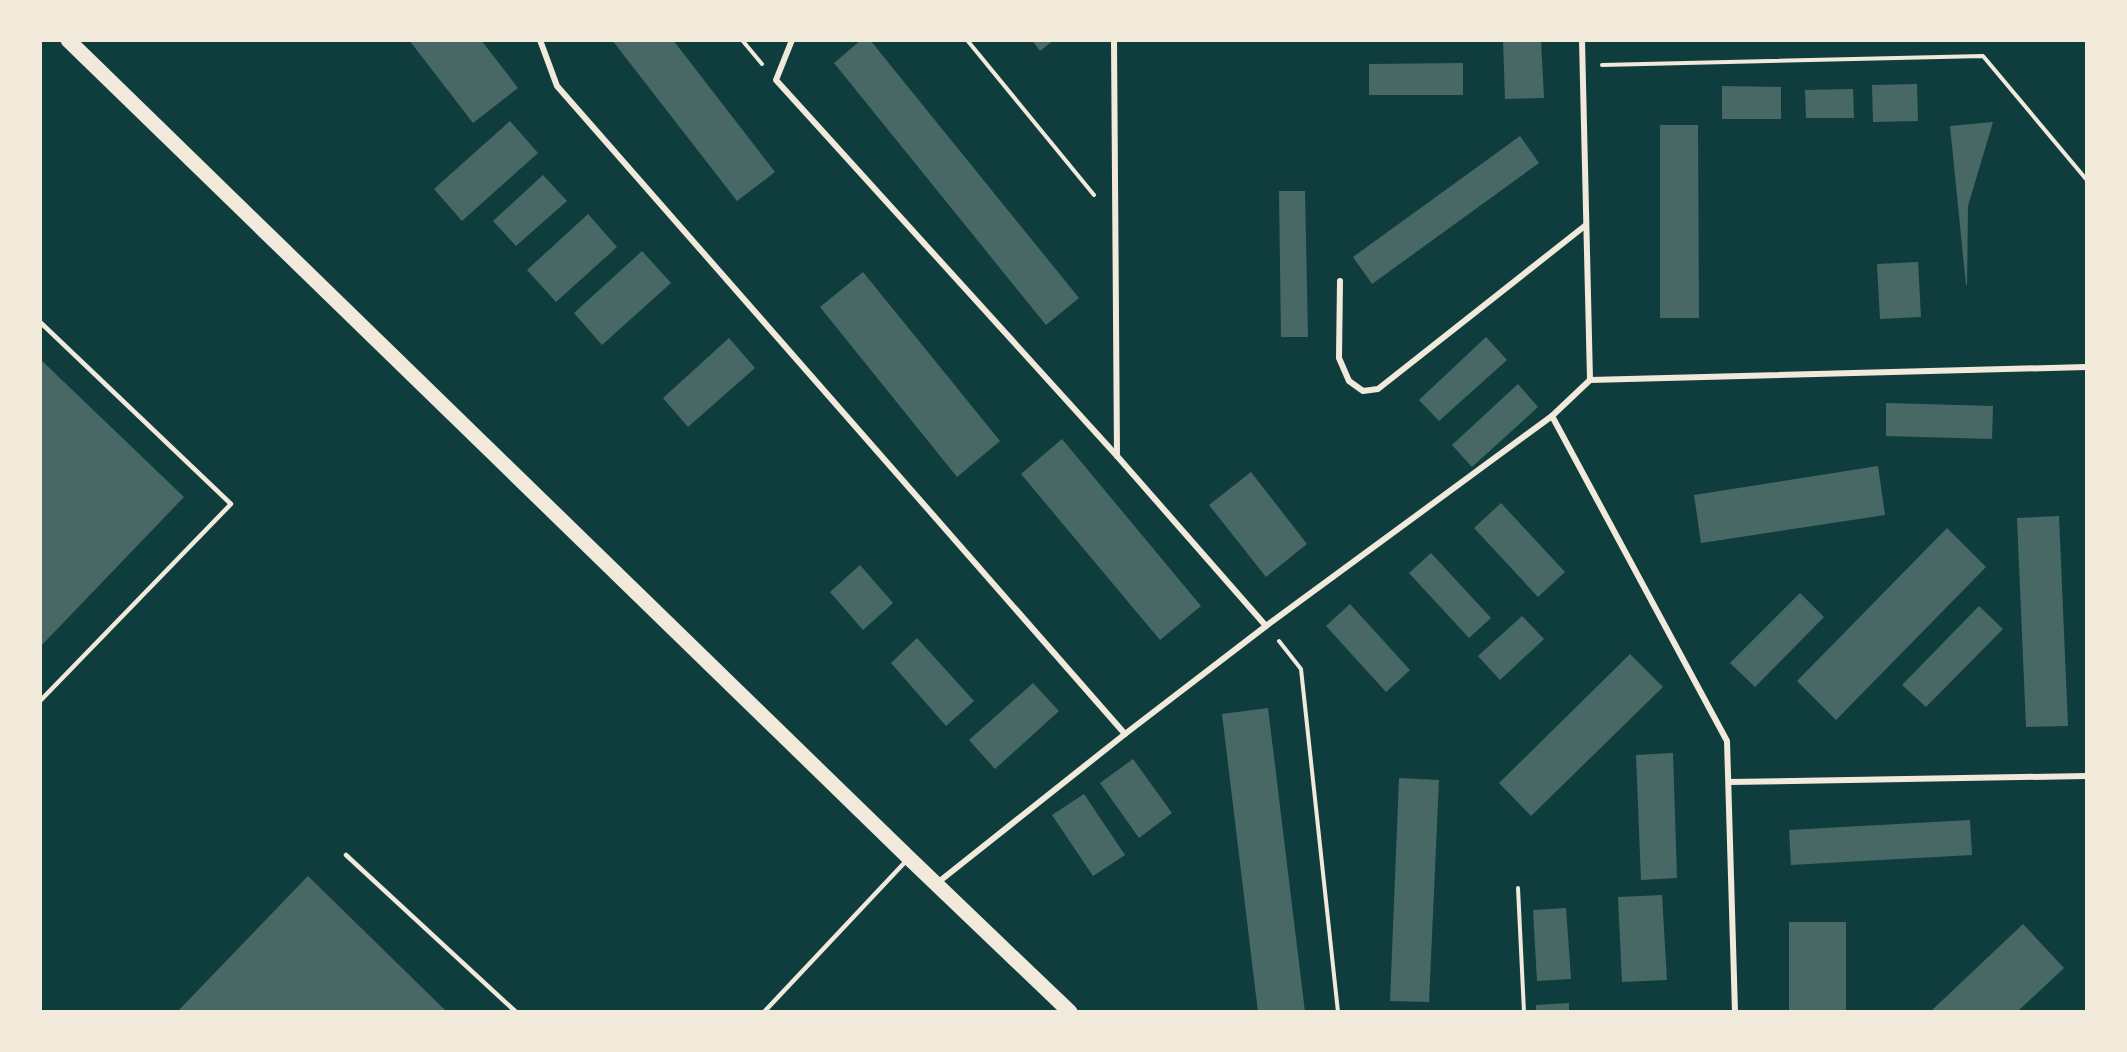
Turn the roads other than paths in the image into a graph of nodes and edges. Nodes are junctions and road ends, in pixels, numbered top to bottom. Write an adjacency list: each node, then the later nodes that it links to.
1 (68, 40): 19 (main road)
2 (540, 40): 15 (street)
3 (792, 40): 12 (street)
4 (1114, 40): 12 (street)
5 (1582, 40): 6 (street)
6 (1586, 225): 7 (street); 10 (street)
7 (1341, 281)
8 (40, 322): 14 (lane)
9 (2086, 367): 10 (street)
10 (1590, 380): 11 (street)
11 (1552, 416): 13 (street); 17 (street)
12 (1118, 456): 13 (street)
13 (1266, 626): 15 (street)
14 (40, 701)
15 (1125, 734): 20 (street)
16 (2086, 776): 17 (street)
17 (1729, 782): 24 (street)
18 (346, 855): 21 (lane)
19 (909, 858): 20 (main road); 22 (lane)
20 (936, 884): 23 (main road)
21 (516, 1011)
22 (764, 1011)
23 (1070, 1011)
24 (1735, 1011)

